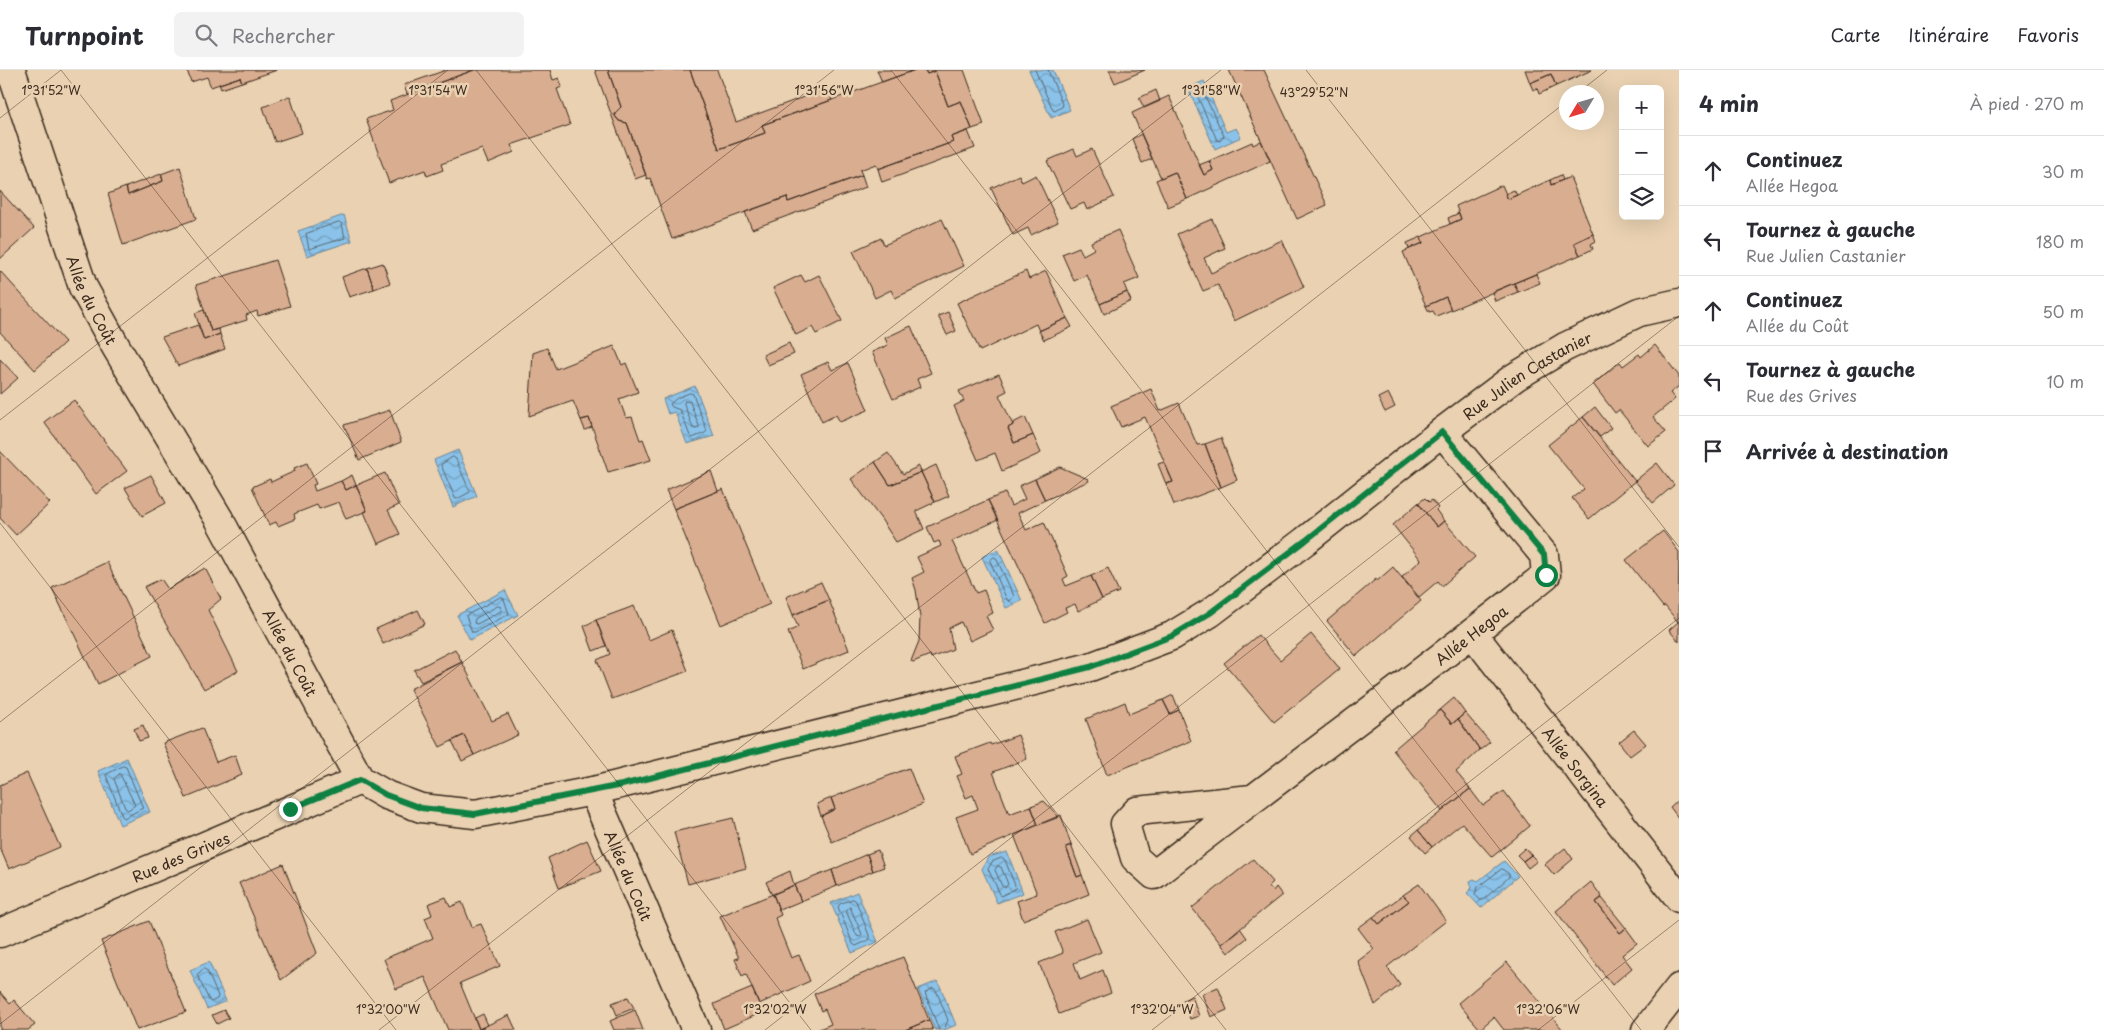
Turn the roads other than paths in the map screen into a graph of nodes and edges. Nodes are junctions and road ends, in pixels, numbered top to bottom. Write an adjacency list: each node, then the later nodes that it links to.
1 (11, 70): 5 (street, Allée du Coût)
2 (1679, 303): 3 (street, Rue Julien Castanier)
3 (1442, 432): 4 (street, Allée Hegoa); 6 (street, Rue Julien Castanier)
4 (1473, 634): 7 (street, Allée Hegoa); 8 (street, Allée Sorgina)
5 (360, 780): 6 (street); 9 (street, Rue des Grives)
6 (594, 791): 11 (street, Allée du Coût)
7 (1252, 798)
8 (1679, 898)
9 (0, 932)
10 (1679, 988): 12 (street)
11 (696, 1030)
12 (1646, 1030)

